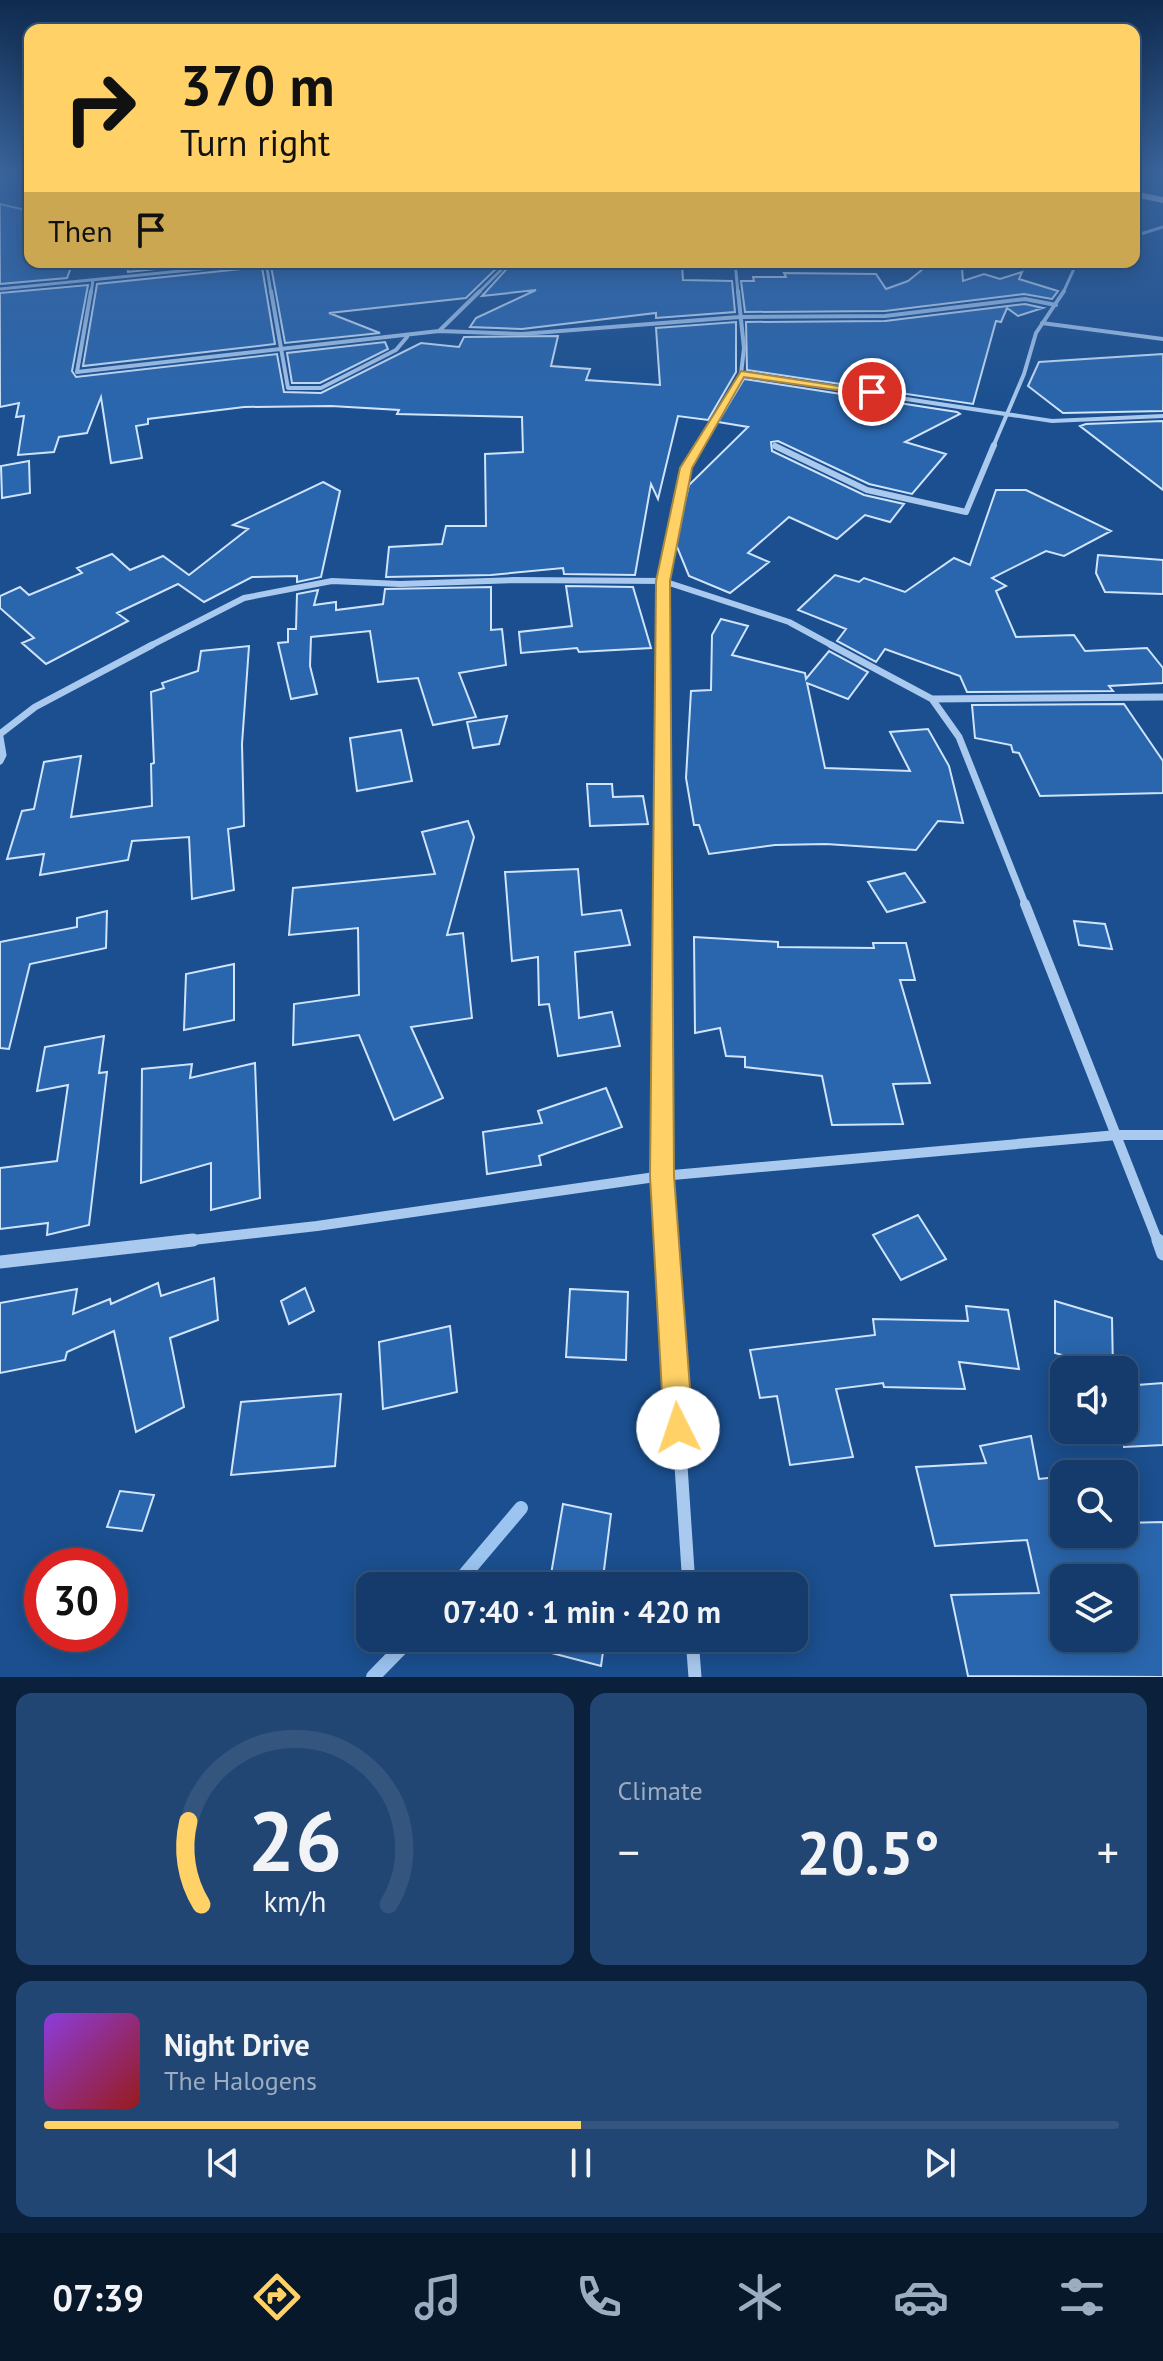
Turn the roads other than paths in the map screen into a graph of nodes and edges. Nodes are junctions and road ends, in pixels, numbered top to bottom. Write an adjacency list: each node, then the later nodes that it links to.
1 (210, 268): 6 (street)
2 (269, 268): 14 (street)
3 (503, 268): 11 (street)
4 (735, 268): 9 (street)
5 (1074, 268): 8 (street)
6 (93, 280): 7 (street); 14 (street)
7 (0, 289)
8 (1056, 305): 9 (street); 10 (street)
9 (739, 317): 11 (street); 15 (street)
10 (1042, 323): 13 (street); 16 (street)
11 (439, 331): 12 (street)
12 (407, 337): 14 (street); 14 (street)
13 (1163, 339)
14 (283, 350)
15 (741, 374): 16 (street); 19 (street)
16 (1004, 415): 17 (street); 18 (street)
17 (1163, 416)
18 (775, 446)
19 (663, 581): 21 (street); 22 (street); 26 (street)
20 (1163, 697): 21 (street)
21 (932, 699): 24 (street)
22 (0, 736): 23 (street)
23 (0, 761)
24 (1117, 1135): 25 (street); 26 (street); 27 (street)
25 (1163, 1135)
26 (662, 1176): 28 (street); 29 (street)
27 (1163, 1254)
28 (0, 1262)
29 (688, 1572)
30 (693, 1652): 31 (street)
31 (695, 1677)

